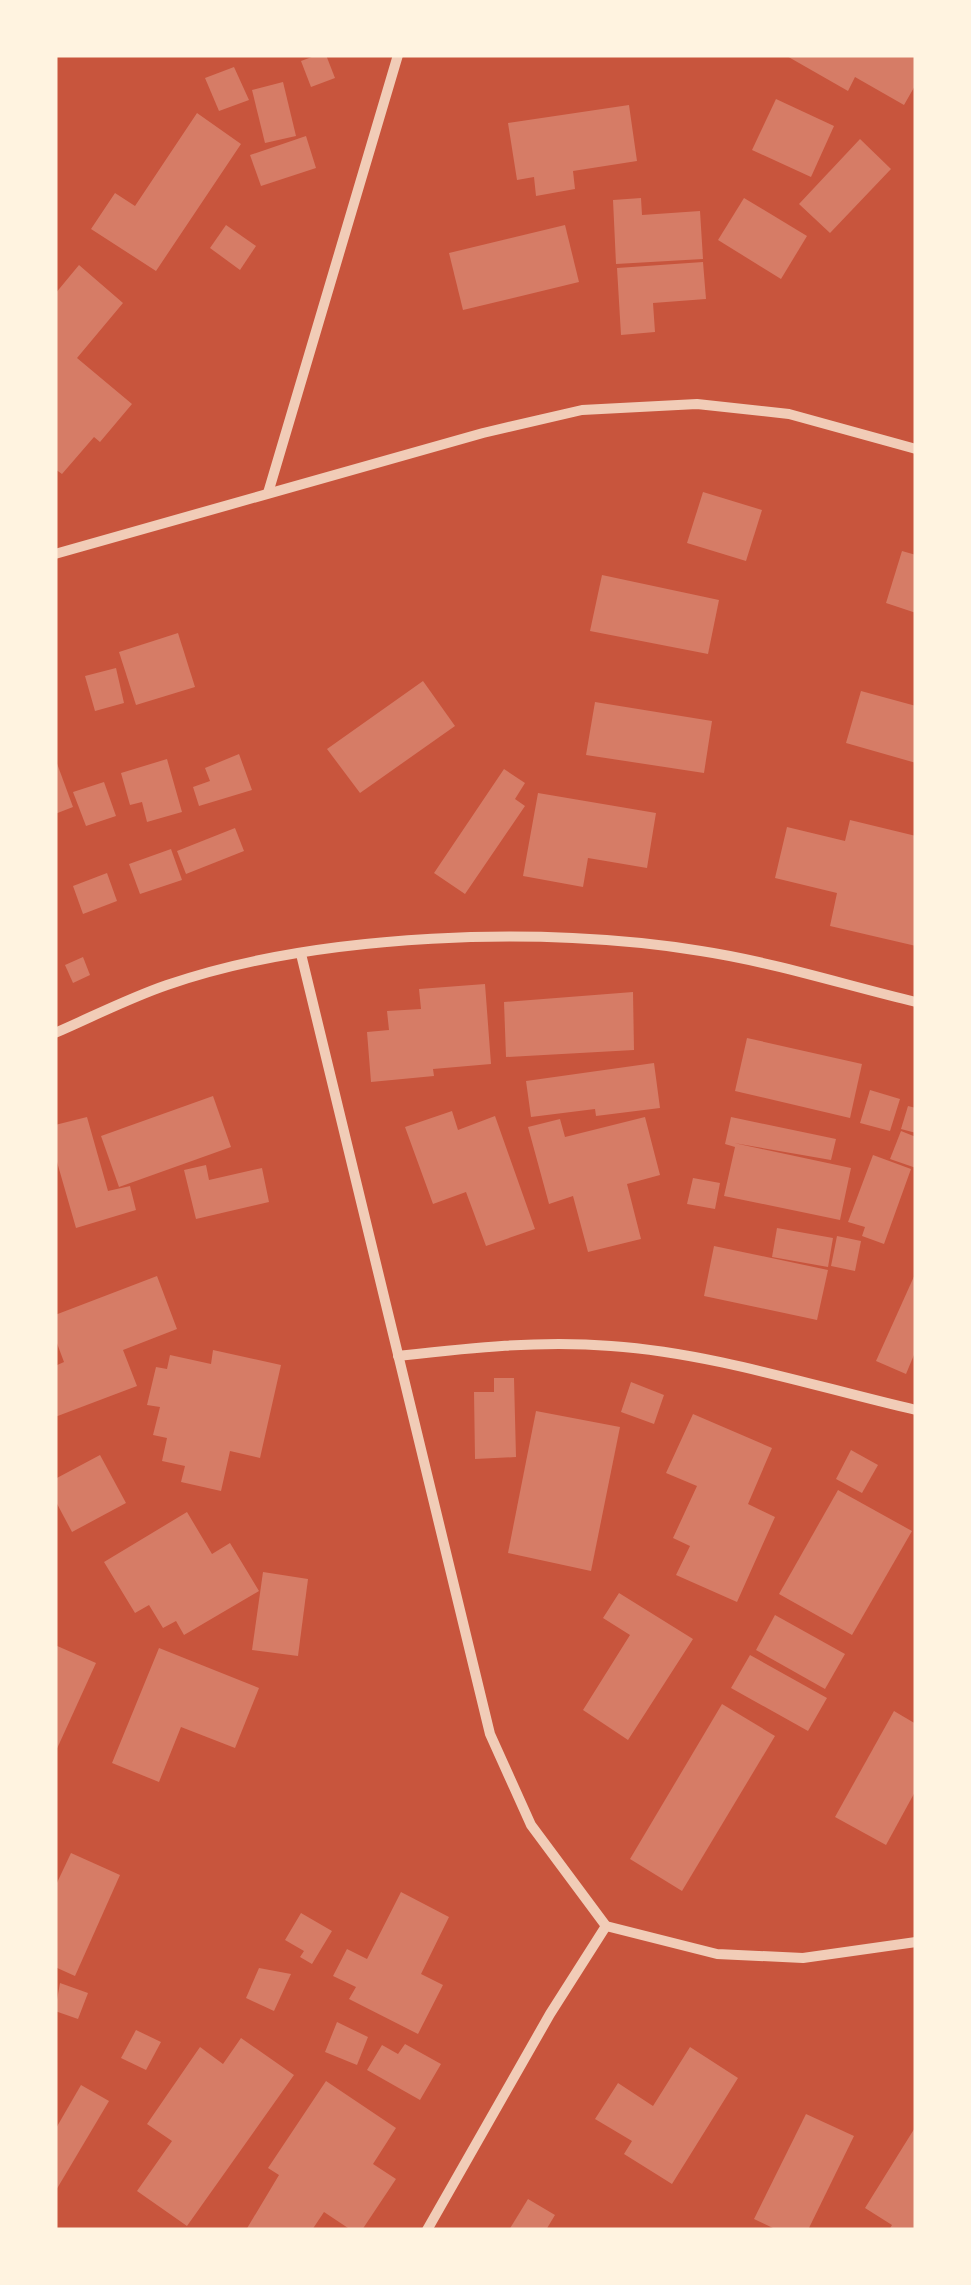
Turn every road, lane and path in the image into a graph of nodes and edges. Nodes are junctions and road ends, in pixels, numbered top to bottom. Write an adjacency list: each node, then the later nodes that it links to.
1 (398, 55): 3 (street)
2 (916, 449): 3 (street)
3 (268, 493): 4 (street)
4 (55, 554)
5 (301, 954): 6 (street); 7 (street); 8 (street)
6 (916, 1002)
7 (55, 1033)
8 (398, 1356): 9 (street); 10 (street)
9 (916, 1410)
10 (606, 1926): 11 (street); 12 (street)
11 (916, 1942)
12 (427, 2230)

